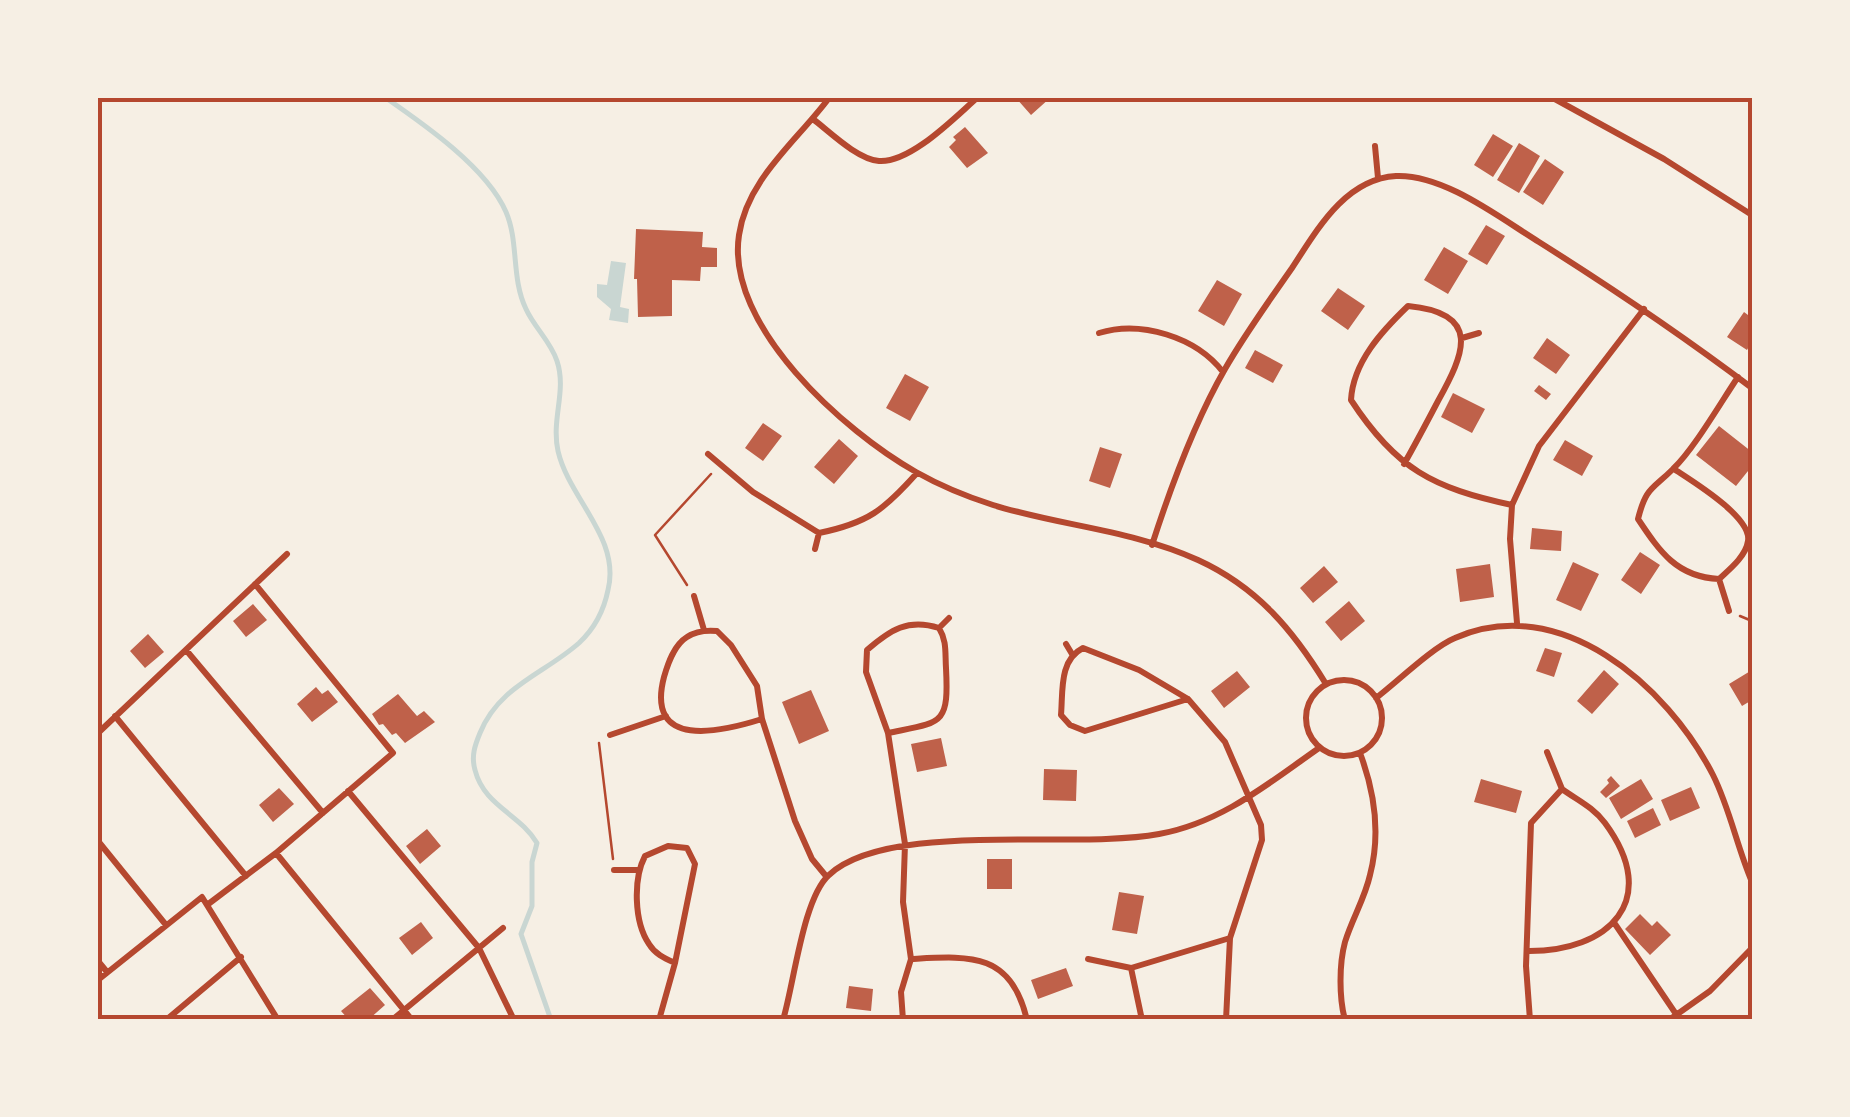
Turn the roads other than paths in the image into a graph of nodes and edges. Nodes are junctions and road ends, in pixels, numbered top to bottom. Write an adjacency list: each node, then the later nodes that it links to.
1 (828, 98): 4 (street)
2 (977, 98): 4 (street)
3 (1553, 98): 7 (street)
4 (812, 119): 18 (street)
5 (1375, 146): 6 (street)
6 (1378, 178): 8 (street); 12 (street)
7 (1752, 215)
8 (1644, 308): 13 (street); 19 (street)
9 (1479, 332): 11 (street)
10 (1099, 333): 12 (street)
11 (1462, 338): 16 (street); 16 (street)
12 (1223, 372): 21 (street)
13 (1738, 378): 14 (street); 17 (street)
14 (1752, 388)
15 (708, 454): 20 (street)
16 (1404, 464): 19 (street)
17 (1674, 468): 24 (street); 24 (street)
18 (917, 472): 20 (street); 21 (street)
19 (1512, 505): 29 (street)
20 (818, 533): 22 (street)
21 (1152, 545): 35 (street)
22 (816, 550)
23 (286, 554): 25 (street)
24 (1718, 579): 27 (street)
25 (255, 584): 33 (street); 48 (street)
26 (694, 596): 31 (street)
27 (1729, 611)
28 (949, 618): 30 (street)
29 (1517, 623): 36 (street); 58 (street)
30 (939, 628): 42 (street); 42 (street)
31 (704, 630): 39 (street); 40 (street)
32 (1066, 644): 34 (street)
33 (186, 650): 38 (street); 50 (street)
34 (1072, 654): 37 (street); 37 (street)
35 (1326, 684): 36 (street); 44 (street)
36 (1376, 698): 46 (street)
37 (1188, 699): 49 (street)
38 (116, 716): 41 (street); 56 (street)
39 (666, 716): 40 (street); 43 (street)
40 (762, 720): 57 (street)
41 (98, 733)
42 (888, 733): 52 (street)
43 (610, 735)
44 (1319, 748): 46 (street); 49 (street)
45 (1548, 752): 47 (street)
46 (1360, 753): 88 (street)
47 (1562, 789): 60 (street); 66 (street)
48 (348, 791): 50 (street); 64 (street)
49 (1248, 799): 52 (street); 63 (street)
50 (323, 813): 53 (street)
51 (98, 842): 61 (street)
52 (905, 844): 57 (street); 68 (street)
53 (276, 853): 56 (street); 75 (street)
54 (614, 870): 55 (street)
55 (638, 870): 71 (street); 71 (street)
56 (246, 876): 59 (street)
57 (826, 876): 83 (street)
58 (1752, 882)
59 (207, 905): 61 (street); 67 (street)
60 (1615, 924): 66 (street); 76 (street)
61 (166, 925): 73 (street)
62 (503, 928): 64 (street)
63 (1230, 938): 72 (street); 87 (street)
64 (479, 948): 75 (street); 81 (street)
65 (1752, 948): 76 (street)
66 (1526, 951): 89 (street)
67 (241, 957): 77 (street); 78 (street)
68 (911, 959): 84 (street); 85 (street)
69 (1088, 959): 72 (street)
70 (98, 960): 73 (street)
71 (675, 962): 82 (street)
72 (1131, 968): 86 (street)
73 (107, 972): 74 (street)
74 (98, 980)
75 (406, 1008): 79 (street); 80 (street)
76 (1679, 1017): 90 (street)
77 (170, 1018)
78 (278, 1020)
79 (392, 1020)
80 (412, 1020)
81 (514, 1020)
82 (659, 1020)
83 (784, 1020)
84 (903, 1020)
85 (1027, 1020)
86 (1142, 1020)
87 (1226, 1020)
88 (1346, 1020)
89 (1530, 1020)
90 (1669, 1020)

